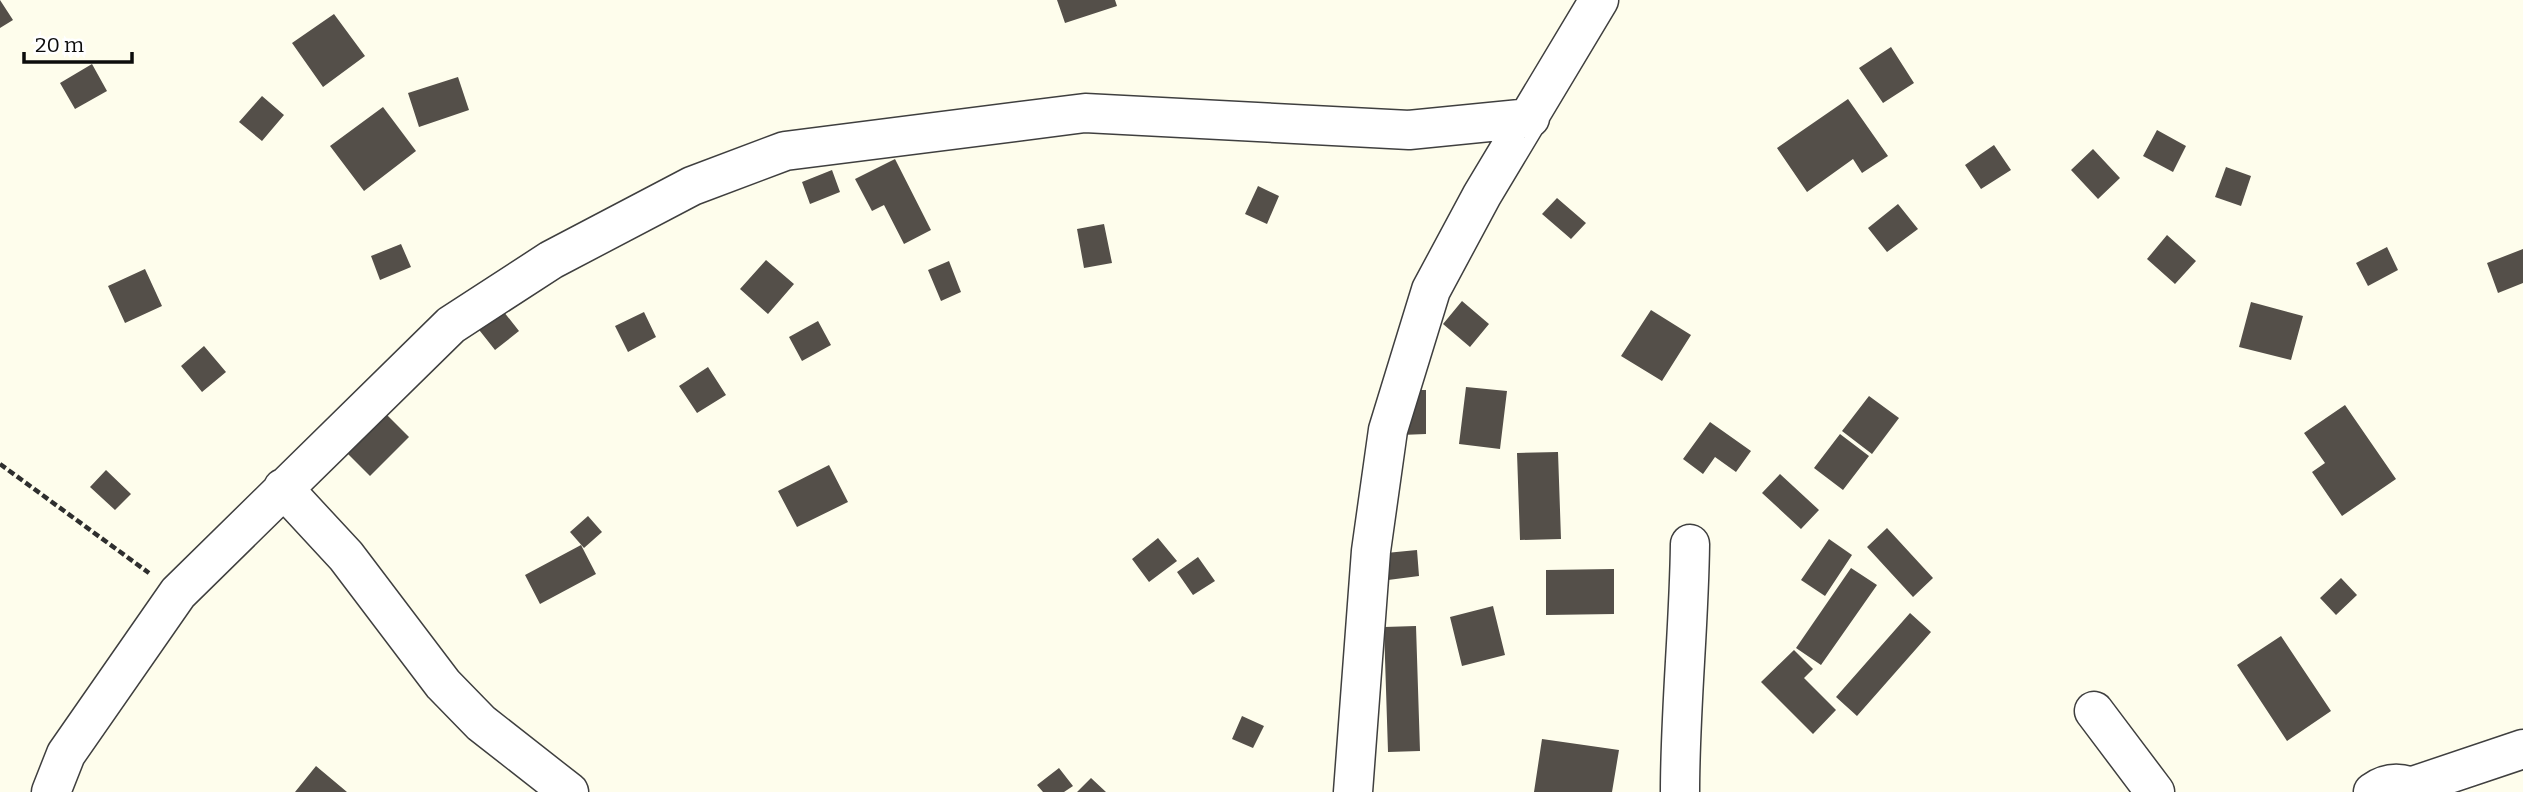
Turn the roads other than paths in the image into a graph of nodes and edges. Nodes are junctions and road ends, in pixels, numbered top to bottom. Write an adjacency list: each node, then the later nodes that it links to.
1 (1599, 0): 2 (street)
2 (1530, 118): 3 (street); 10 (street)
3 (284, 488): 8 (street); 9 (street)
4 (1690, 544): 11 (street)
5 (2094, 711): 12 (street)
6 (2523, 749): 7 (street)
7 (2417, 789): 13 (street)
8 (51, 792)
9 (569, 792)
10 (1353, 792)
11 (1680, 792)
12 (2155, 792)
13 (2373, 792)

